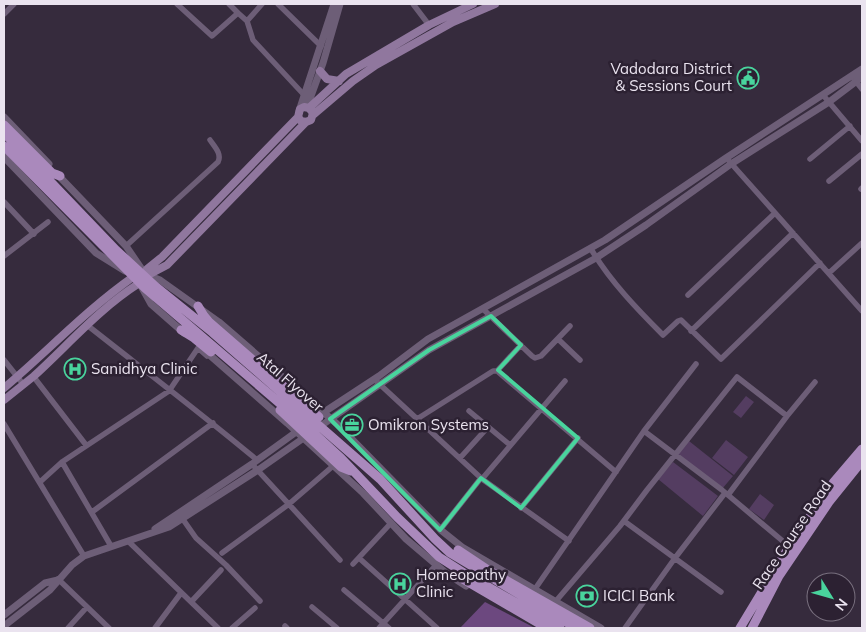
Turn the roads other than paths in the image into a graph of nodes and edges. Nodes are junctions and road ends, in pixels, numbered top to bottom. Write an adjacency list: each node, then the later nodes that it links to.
1 (14, 4): 11 (street)
2 (177, 4): 12 (street)
3 (229, 4): 12 (street)
4 (262, 4): 13 (street)
5 (278, 4): 15 (street)
6 (334, 4): 15 (street)
7 (340, 4): 17 (street)
8 (413, 4): 14 (street)
9 (472, 4): 14 (main road)
10 (495, 4): 24 (main road)
11 (5, 10)
12 (238, 13): 13 (street)
13 (247, 21): 23 (street)
14 (429, 26): 19 (main road)
15 (321, 46): 23 (street)
16 (862, 69): 18 (street)
17 (320, 71): 19 (main road); 23 (street)
18 (857, 78): 20 (street); 21 (street); 22 (street)
19 (339, 81): 23 (main road)
20 (862, 89)
21 (823, 95): 22 (street); 36 (street)
22 (829, 102): 28 (street); 36 (street)
23 (304, 106): 24 (main road); 26 (main road); 50 (main road)
24 (313, 116): 26 (main road)
25 (4, 117): 37 (street)
26 (306, 122): 50 (main road)
27 (4, 125): 37 (main road)
28 (850, 126): 31 (street); 35 (street)
29 (4, 133): 96 (main road, Atal Flyover)
30 (210, 140): 45 (street)
31 (862, 141)
32 (4, 146): 102 (main road, Atal Flyover)
33 (862, 154): 38 (street)
34 (4, 157): 52 (street)
35 (810, 159)
36 (728, 161): 40 (street); 46 (street); 48 (street)
37 (56, 174): 45 (street)
38 (829, 180)
39 (4, 202): 43 (street)
40 (775, 213): 42 (street); 54 (street)
41 (48, 222): 43 (street)
42 (793, 233): 49 (street); 62 (street)
43 (34, 234): 47 (street)
44 (862, 243): 51 (street)
45 (126, 246): 50 (street)
46 (591, 249): 48 (street); 56 (street)
47 (4, 256)
48 (596, 258): 58 (street); 62 (street)
49 (820, 263): 51 (street); 62 (street)
50 (147, 272): 52 (main road); 53 (main road); 55 (street)
51 (828, 273): 57 (street)
52 (133, 277): 53 (main road); 70 (main road)
53 (139, 285): 59 (main road); 61 (street)
54 (688, 294)
55 (198, 306): 80 (street); 96 (main road)
56 (483, 309): 58 (street); 72 (street)
57 (862, 311)
58 (491, 316): 64 (street); 72 (street)
59 (87, 325): 69 (main road); 76 (street)
60 (570, 326): 63 (street)
61 (181, 330): 88 (street); 102 (main road)
62 (691, 330)
63 (558, 339): 64 (street); 66 (street)
64 (520, 345): 68 (street)
65 (4, 360): 70 (street)
66 (580, 360)
67 (696, 364): 87 (street)
68 (497, 371): 78 (street); 83 (street)
69 (33, 376): 74 (main road); 91 (street)
70 (17, 377): 74 (street); 75 (main road)
71 (565, 381): 78 (street)
72 (376, 382): 80 (street); 82 (street); 83 (street)
73 (815, 382): 81 (street)
74 (23, 384): 77 (main road)
75 (4, 388)
76 (169, 391): 85 (street); 88 (street); 91 (street)
77 (4, 400)
78 (542, 407): 90 (street); 92 (street)
79 (469, 411): 86 (street)
80 (324, 413): 82 (street); 88 (street)
81 (787, 416): 94 (street); 106 (street)
82 (330, 418): 89 (street); 113 (street)
83 (416, 419): 95 (street)
84 (4, 424): 105 (street)
85 (213, 424): 99 (street); 109 (street)
86 (488, 427): 92 (street); 95 (street)
87 (644, 431): 94 (street); 103 (street)
88 (296, 432): 89 (street); 99 (street)
89 (303, 438): 100 (street); 101 (street)
90 (578, 438): 103 (street); 108 (street)
91 (86, 445): 98 (street)
92 (510, 445): 104 (street)
93 (862, 449): 120 (main road, Race Course Road)
94 (675, 455): 106 (street); 111 (street)
95 (460, 458): 104 (street)
96 (360, 460): 115 (main road, Atal Flyover)
97 (862, 461): 120 (main road, Race Course Road)
98 (62, 462): 105 (street); 109 (street)
99 (254, 462): 101 (street); 114 (street)
100 (334, 466): 107 (street); 112 (street)
101 (258, 470): 107 (street); 110 (street)
102 (354, 472): 119 (main road, Atal Flyover)
103 (616, 472): 117 (street)
104 (482, 478): 108 (street); 113 (street)
105 (40, 482): 122 (street)
106 (727, 494): 120 (street); 124 (street)
107 (289, 504): 121 (street); 125 (street)
108 (522, 508): 117 (street)
109 (92, 512): 118 (street)
110 (182, 518): 114 (street); 135 (street)
111 (624, 521): 124 (street); 136 (street)
112 (391, 523): 123 (street); 127 (street)
113 (440, 530): 130 (street)
114 (149, 533): 116 (street)
115 (435, 539): 157 (main road, Atal Flyover); 158 (main road)
116 (128, 541): 118 (street); 133 (street)
117 (569, 541): 130 (street)
118 (111, 546): 122 (street)
119 (430, 548): 155 (main road); 156 (main road, Atal Flyover)
120 (792, 550): 144 (main road, Race Course Road); 161 (main road, Race Course Road)
121 (222, 552)
122 (84, 556): 129 (street)
123 (359, 558): 126 (street); 134 (street)
124 (675, 558): 132 (street); 160 (street)
125 (340, 560)
126 (353, 564)
127 (436, 565): 134 (street); 154 (street)
128 (222, 570): 137 (street)
129 (58, 580): 138 (street); 141 (street); 143 (street)
130 (535, 589): 136 (street)
131 (344, 590): 142 (street)
132 (721, 592)
133 (181, 593): 137 (street); 147 (street)
134 (405, 599): 142 (street); 153 (street)
135 (260, 601)
136 (556, 601): 159 (street)
137 (191, 602): 148 (street)
138 (87, 607): 145 (street); 146 (street)
139 (312, 607): 150 (street)
140 (255, 608): 149 (street)
141 (4, 615)
142 (383, 623): 151 (street); 152 (street)
143 (4, 626)
144 (754, 626)
145 (68, 628)
146 (109, 628)
147 (155, 628)
148 (218, 628)
149 (232, 628)
150 (337, 628)
151 (378, 628)
152 (389, 628)
153 (437, 628)
154 (540, 628)
155 (547, 628)
156 (560, 628)
157 (576, 628)
158 (590, 628)
159 (601, 628)
160 (626, 628)
161 (740, 628)

